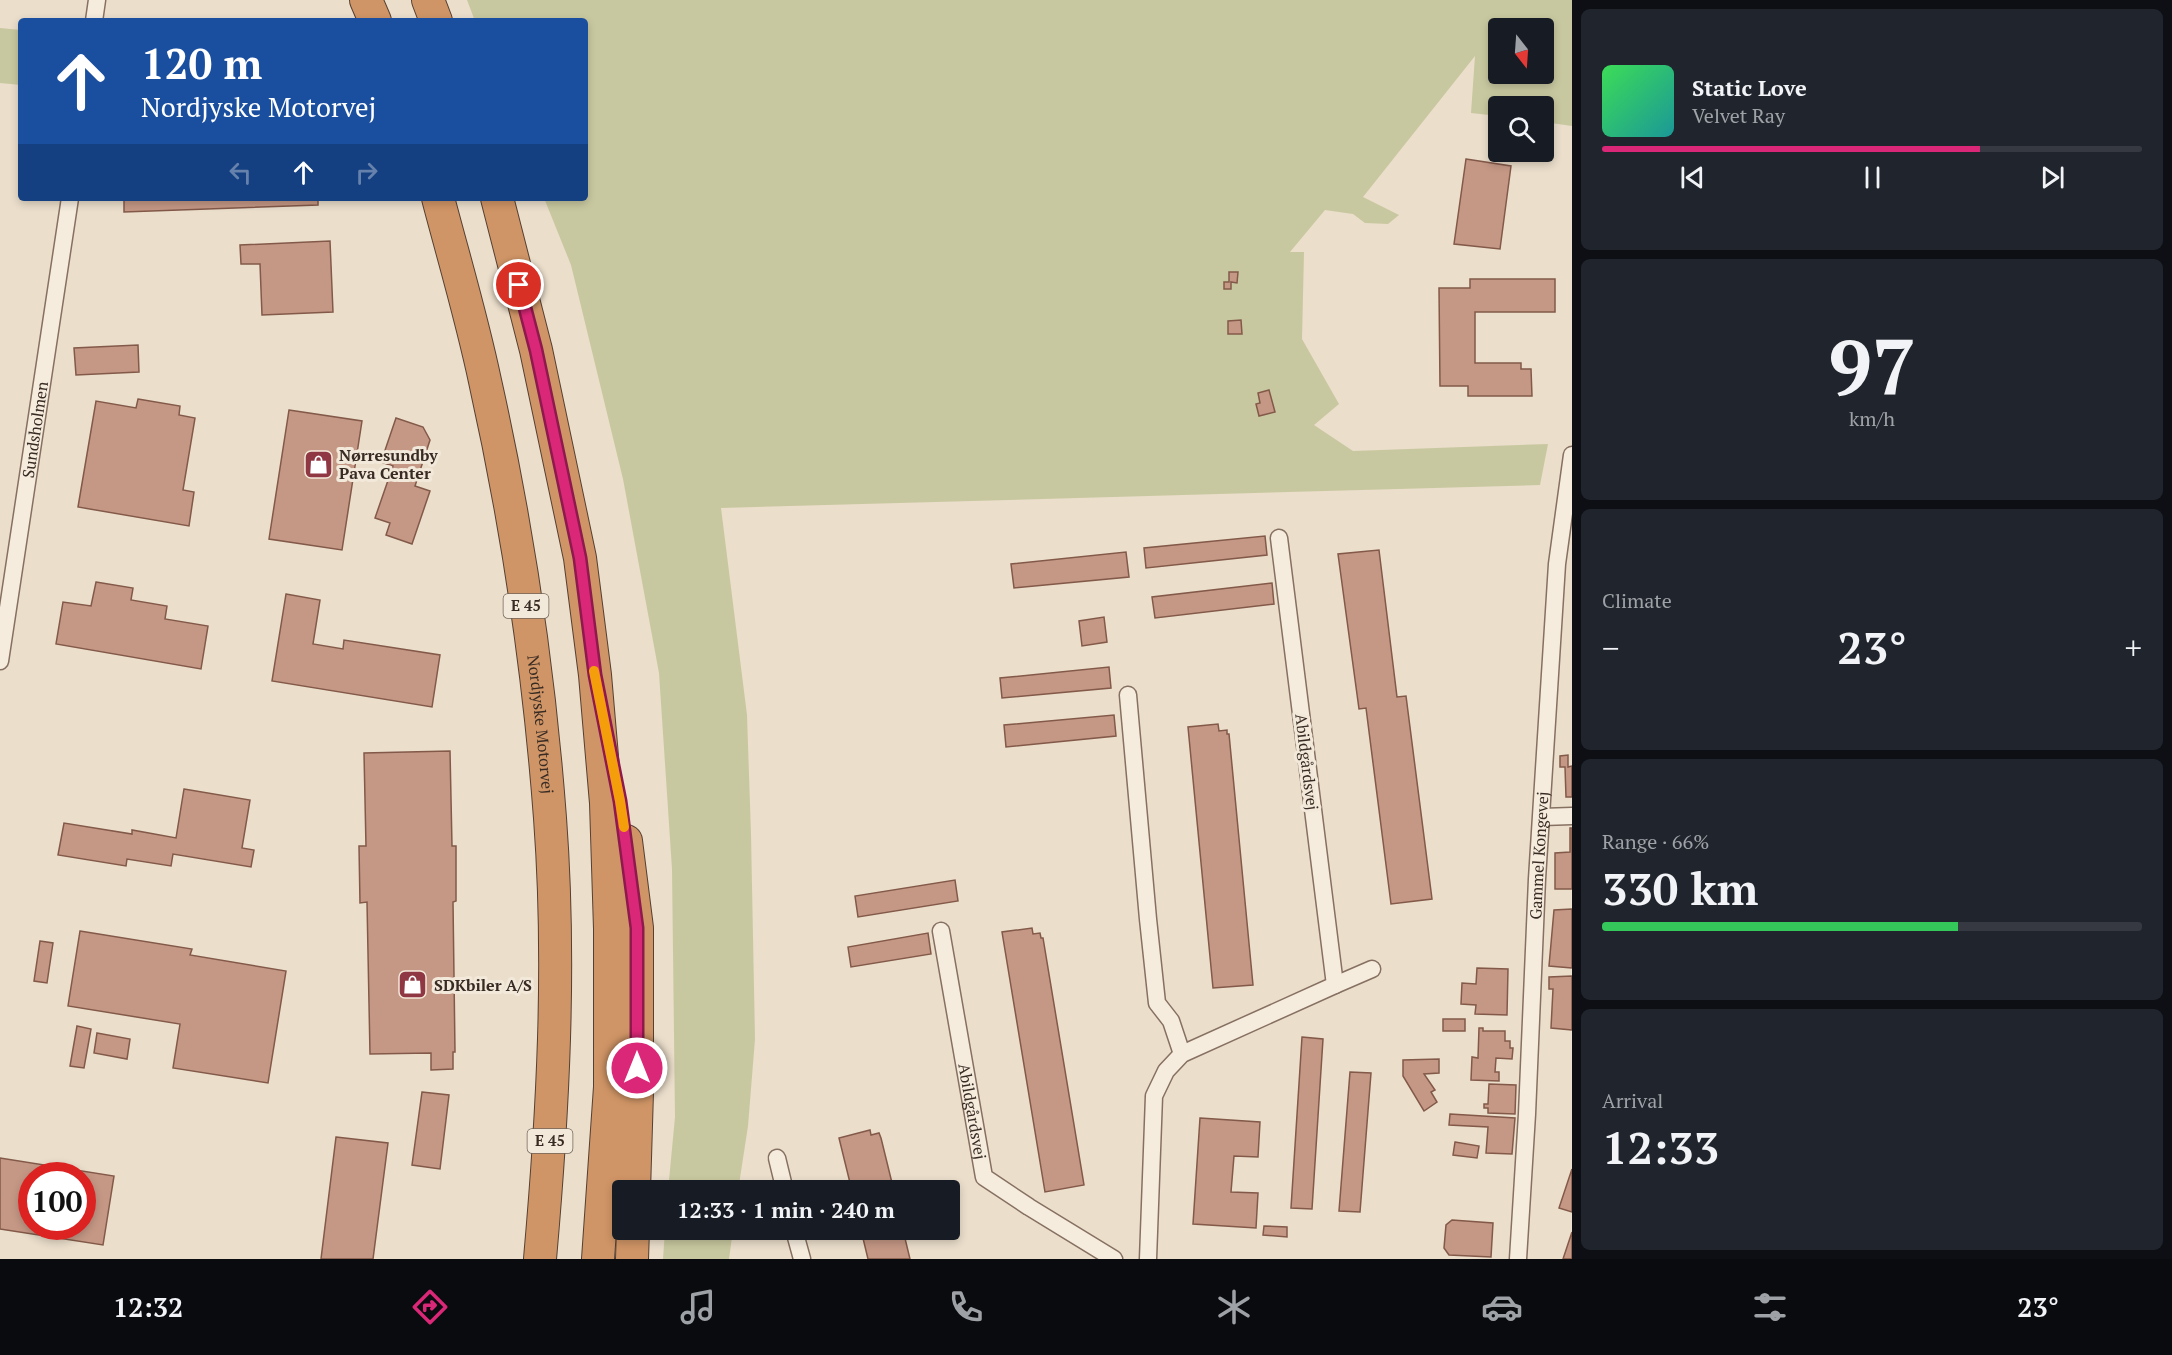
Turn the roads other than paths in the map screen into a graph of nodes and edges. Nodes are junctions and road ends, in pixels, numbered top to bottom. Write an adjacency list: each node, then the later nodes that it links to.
1 (97, 0): 4 (street)
2 (366, 0): 5 (highway)
3 (428, 0): 6 (highway)
4 (94, 18)
5 (374, 18)
6 (435, 18)
7 (70, 201): 12 (street, Sundsholmen)
8 (439, 201): 20 (highway, Nordjyske Motorvej / E 45)
9 (497, 201): 13 (highway)
10 (1572, 455): 16 (street, Gammel Kongevej)
11 (1279, 538): 19 (street, Abildgårdsvej)
12 (0, 661)
13 (595, 675): 23 (highway); 29 (highway)
14 (1128, 695): 21 (street)
15 (1572, 816): 16 (street)
16 (1542, 817): 34 (street, Gammel Kongevej)
17 (941, 931): 32 (street, Abildgårdsvej)
18 (1372, 969): 19 (street)
19 (1335, 985): 21 (street)
20 (555, 1023): 27 (highway); 28 (highway, Nordjyske Motorvej / E 45)
21 (1182, 1054): 33 (street)
22 (777, 1158): 24 (street)
23 (634, 1180)
24 (782, 1180)
25 (633, 1240): 30 (highway)
26 (796, 1240): 31 (street)
27 (522, 1259)
28 (540, 1259)
29 (598, 1259)
30 (632, 1259)
31 (801, 1259)
32 (1114, 1259)
33 (1148, 1259)
34 (1518, 1259)

